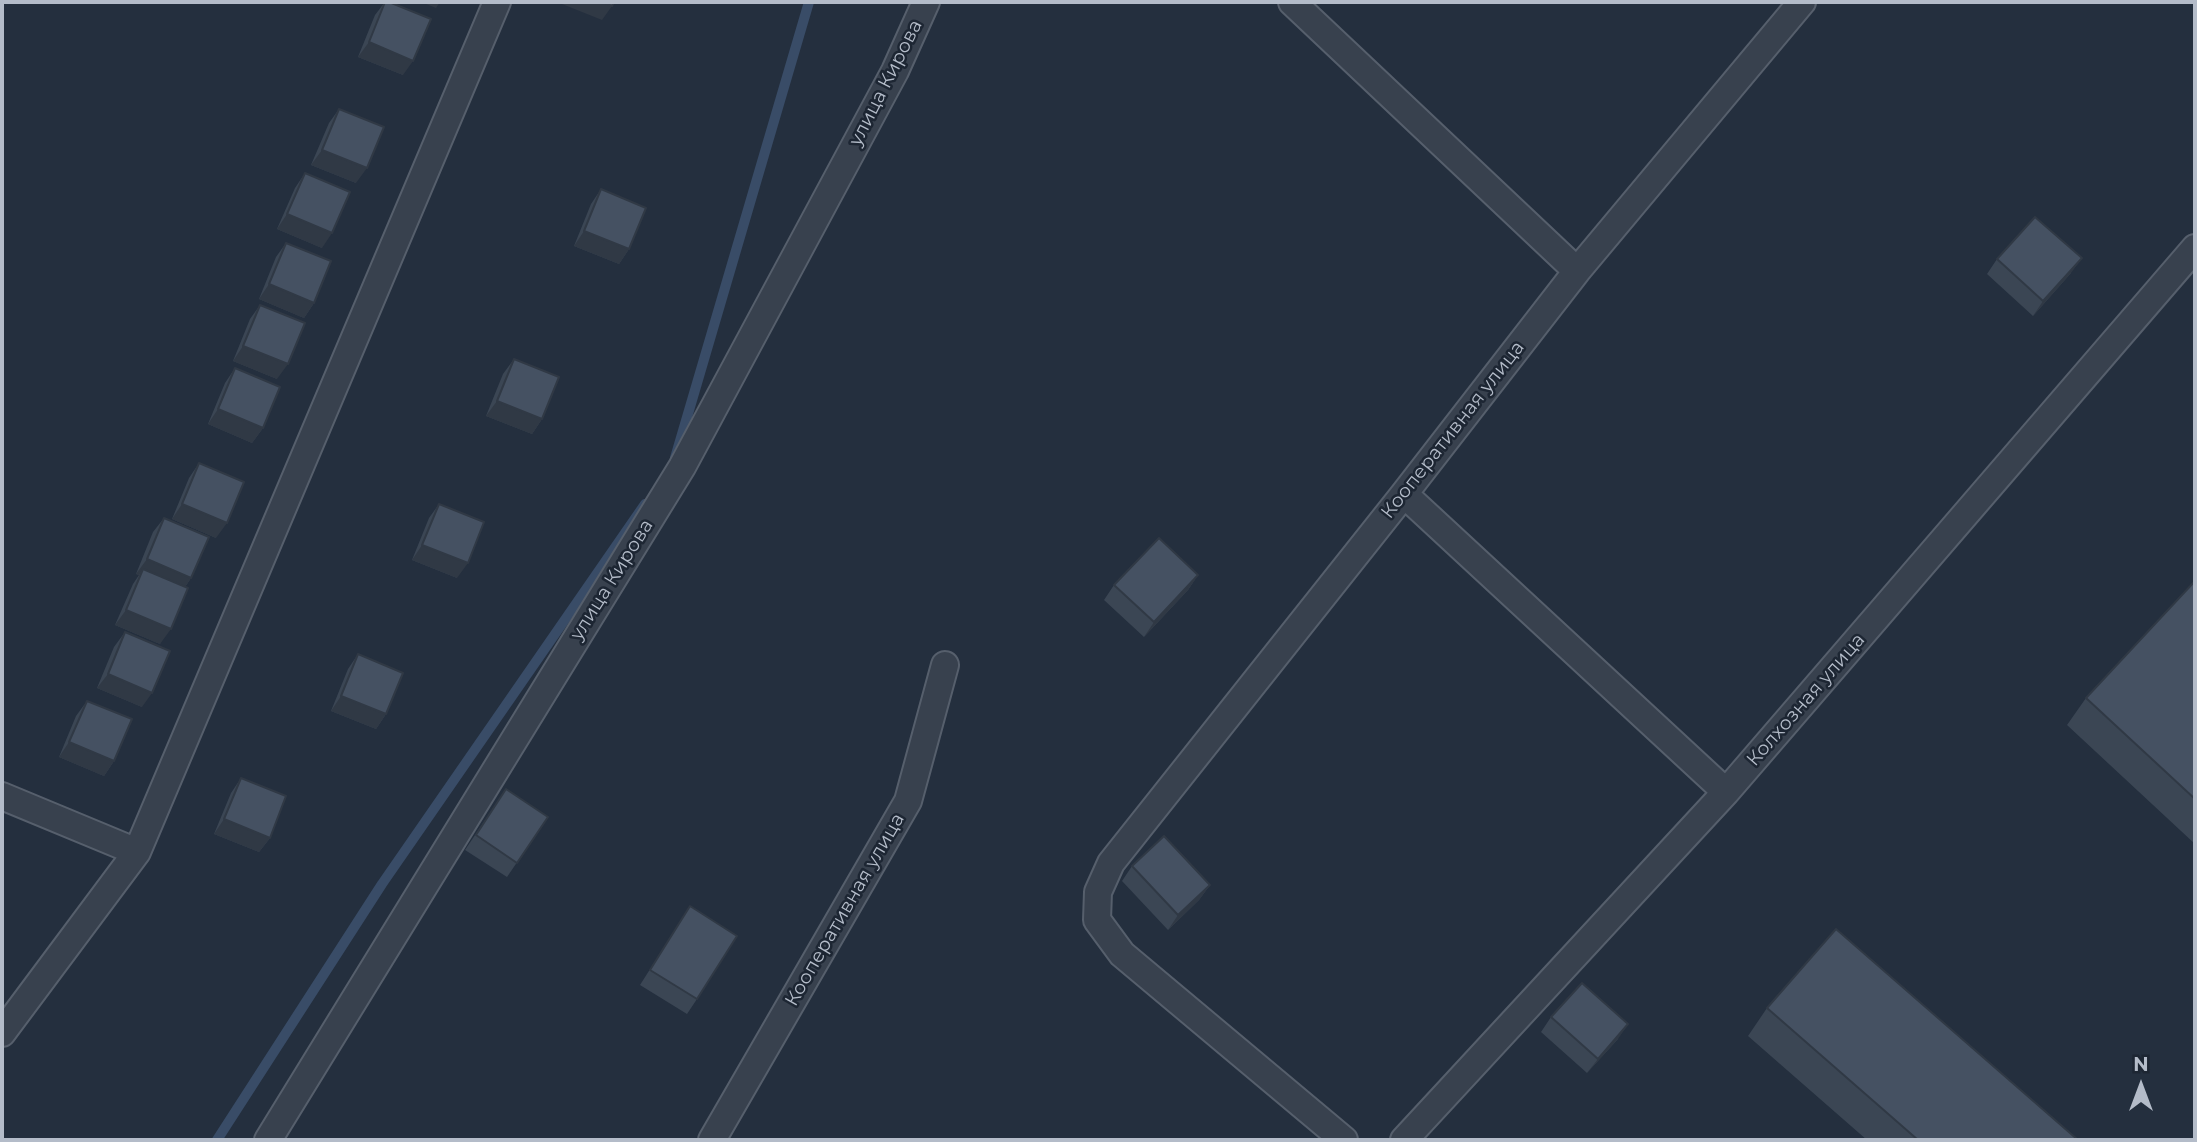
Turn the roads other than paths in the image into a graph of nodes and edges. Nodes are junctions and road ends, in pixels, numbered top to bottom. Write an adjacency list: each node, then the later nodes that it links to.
1 (497, 2): 11 (street)
2 (926, 2): 13 (street, улица Кирова)
3 (1292, 2): 6 (street)
4 (1802, 2): 6 (street, Кооперативная улица)
5 (2195, 248): 9 (street, Колхозная улица)
6 (1577, 271): 7 (street, Кооперативная улица)
7 (1404, 494): 9 (street); 15 (street, Кооперативная улица)
8 (945, 665): 14 (street, Кооперативная улица)
9 (1726, 792): 16 (street, Колхозная улица)
10 (2, 796): 11 (street)
11 (137, 852): 12 (street)
12 (2, 1033)
13 (268, 1140)
14 (712, 1140)
15 (1344, 1140)
16 (1404, 1140)

